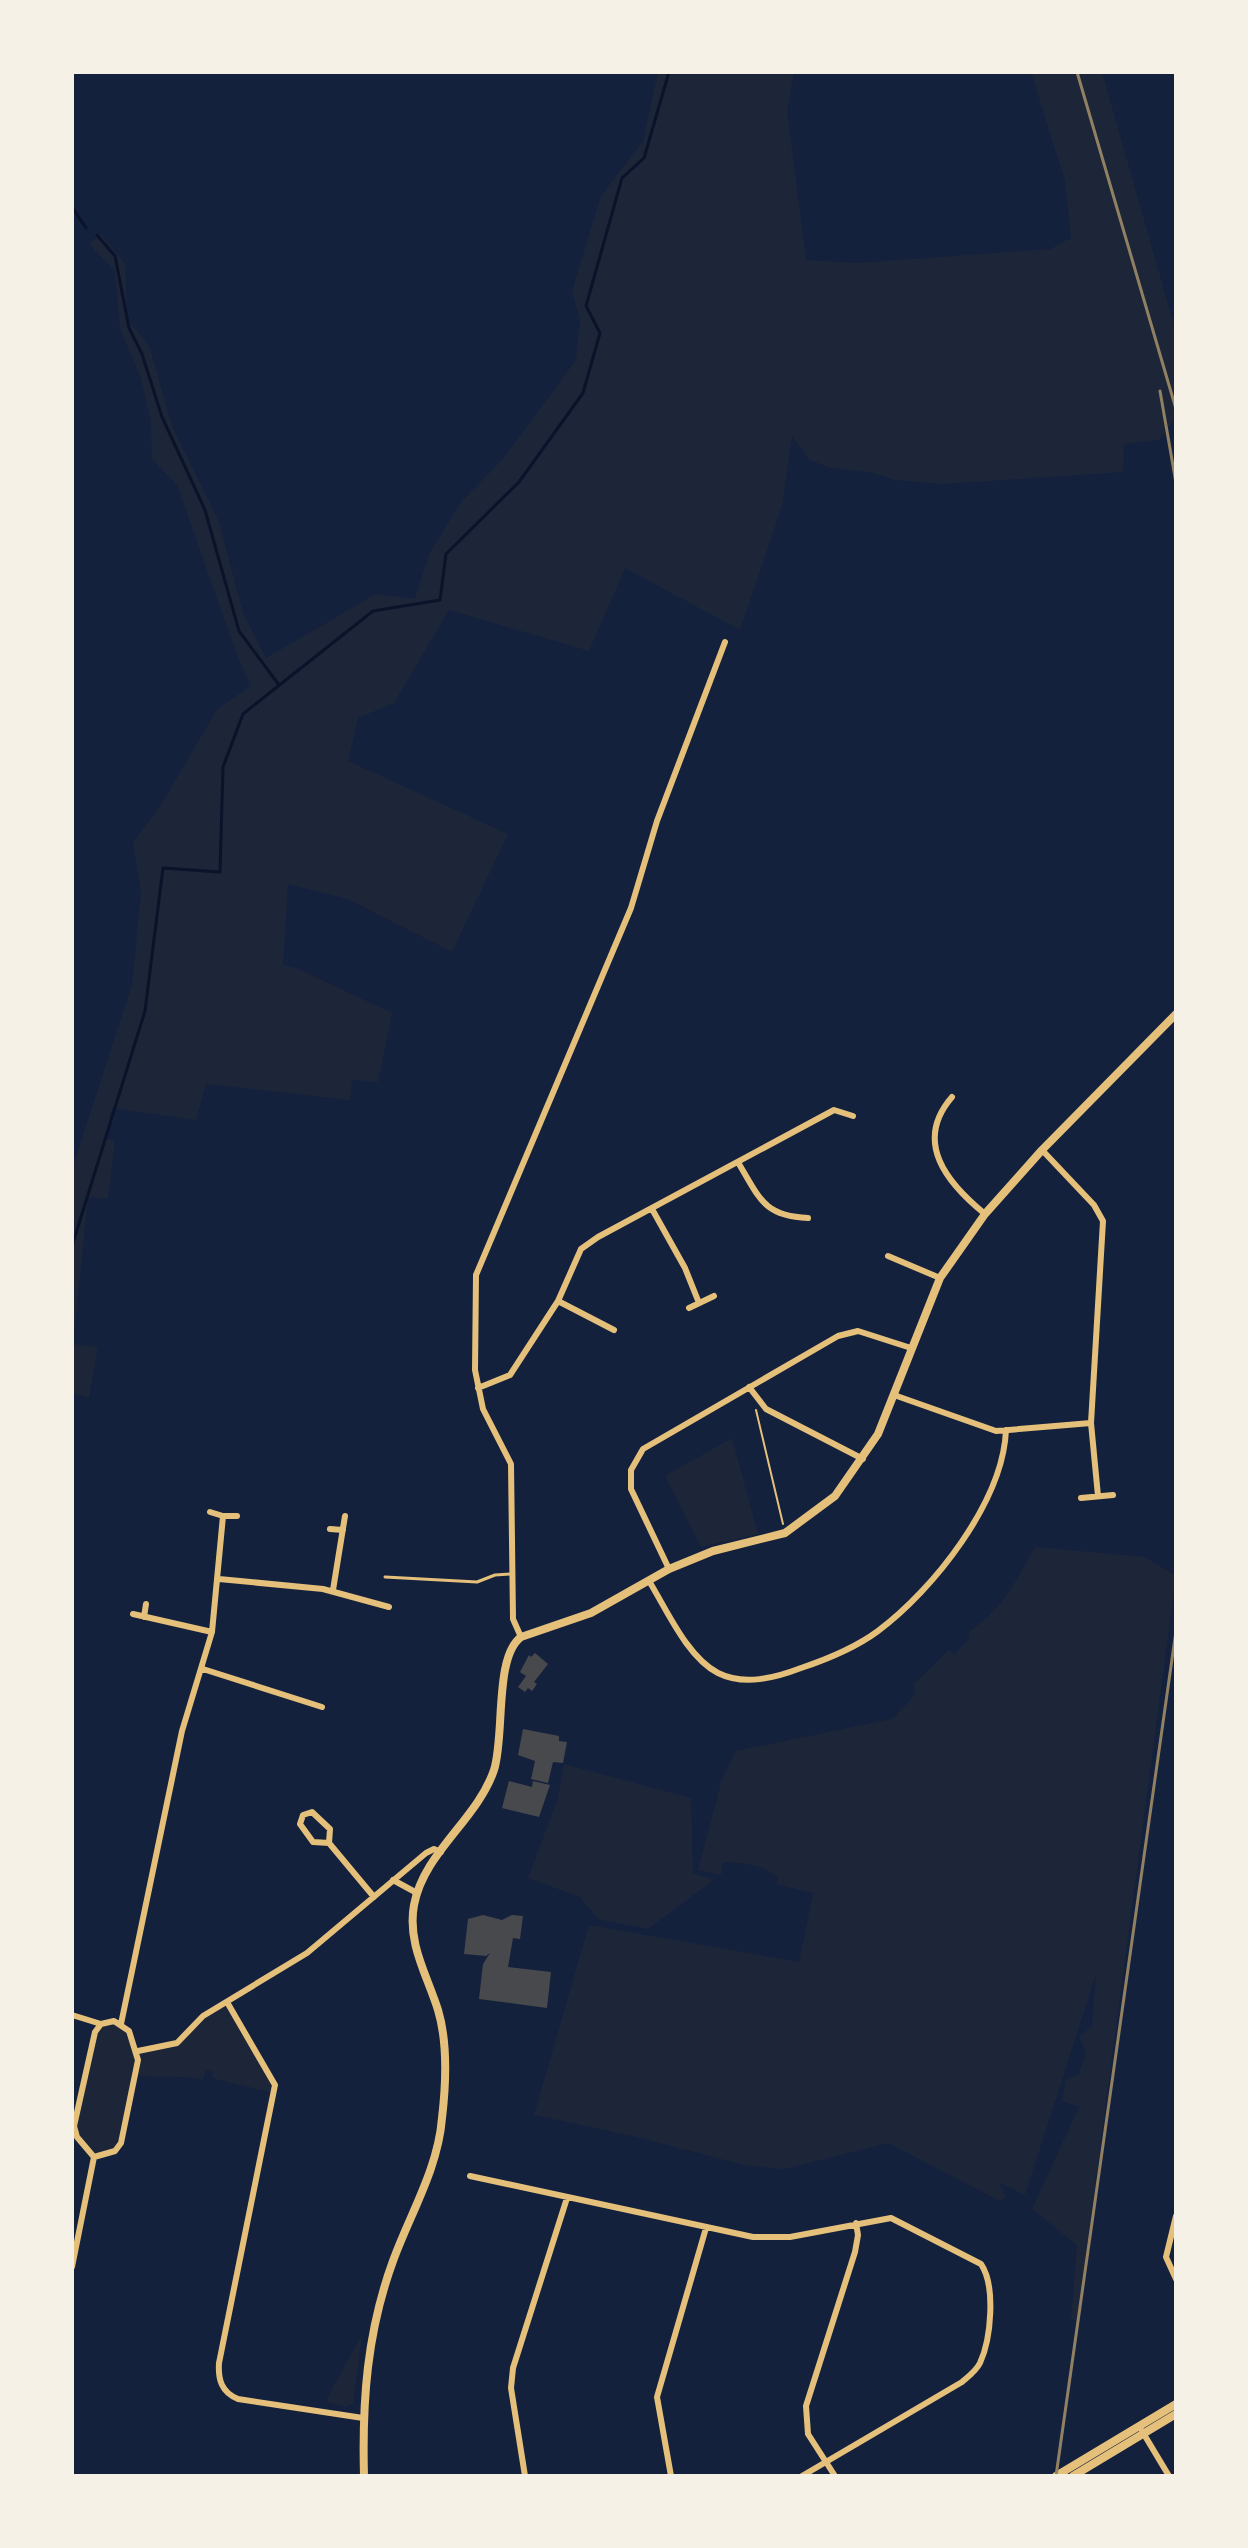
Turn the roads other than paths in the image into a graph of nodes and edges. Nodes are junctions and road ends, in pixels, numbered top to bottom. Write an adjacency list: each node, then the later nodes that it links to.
1 (725, 642): 21 (street)
2 (1176, 1014): 3 (street)
3 (1168, 1022): 4 (lane); 7 (street)
4 (1175, 1030)
5 (952, 1097): 10 (street)
6 (853, 1116): 8 (street)
7 (1042, 1150): 10 (street); 23 (street)
8 (739, 1164): 9 (street); 11 (street)
9 (652, 1209): 15 (street); 16 (street)
10 (985, 1214): 13 (street)
11 (808, 1218)
12 (888, 1256): 13 (street)
13 (940, 1278): 19 (street)
14 (714, 1296): 16 (street)
15 (558, 1301): 18 (street); 21 (street)
16 (699, 1303): 17 (street)
17 (689, 1308)
18 (614, 1330)
19 (911, 1348): 20 (street); 22 (street)
20 (749, 1387): 25 (street); 35 (street)
21 (478, 1388): 36 (street)
22 (894, 1395): 24 (street); 25 (street)
23 (1091, 1423): 24 (street); 27 (street)
24 (1006, 1430): 39 (street)
25 (864, 1460): 35 (street)
26 (1113, 1495): 27 (street)
27 (1098, 1496): 28 (street)
28 (1081, 1498)
29 (210, 1512): 30 (street)
30 (223, 1516): 31 (street); 38 (street)
31 (237, 1516)
32 (345, 1516): 34 (street)
33 (330, 1529): 34 (street)
34 (343, 1530): 40 (street)
35 (669, 1569): 39 (street)
36 (513, 1574): 37 (lane); 46 (street)
37 (385, 1577)
38 (219, 1579): 40 (street); 45 (street)
39 (649, 1581): 46 (street)
40 (333, 1590): 42 (street)
41 (146, 1604): 44 (street)
42 (389, 1607)
43 (133, 1614): 44 (street)
44 (144, 1617): 45 (street)
45 (212, 1632): 47 (street)
46 (521, 1637): 50 (street)
47 (203, 1669): 48 (street); 57 (street)
48 (322, 1707)
49 (329, 1843): 49 (street); 53 (street)
50 (441, 1852): 51 (street); 52 (street)
51 (393, 1880): 52 (street); 53 (street)
52 (417, 1893): 70 (street)
53 (374, 1897): 54 (street)
54 (227, 2002): 58 (street); 70 (street)
55 (72, 2015): 56 (street)
56 (101, 2024): 57 (street); 59 (street)
57 (121, 2024): 58 (street)
58 (138, 2051): 60 (street)
59 (73, 2126): 60 (street)
60 (94, 2157): 66 (street)
61 (470, 2176): 62 (street)
62 (567, 2198): 65 (street); 74 (street)
63 (1176, 2218): 67 (street)
64 (856, 2223): 65 (street); 72 (street); 72 (street)
65 (706, 2228): 75 (street)
66 (72, 2267)
67 (1176, 2279)
68 (1176, 2404): 71 (street)
69 (1176, 2414): 71 (street)
70 (363, 2418): 73 (street)
71 (1141, 2429): 78 (street); 79 (street); 80 (street)
72 (826, 2462): 76 (street); 77 (street)
73 (364, 2476)
74 (525, 2476)
75 (671, 2476)
76 (802, 2476)
77 (835, 2476)
78 (1056, 2476)
79 (1073, 2476)
80 (1169, 2476)

